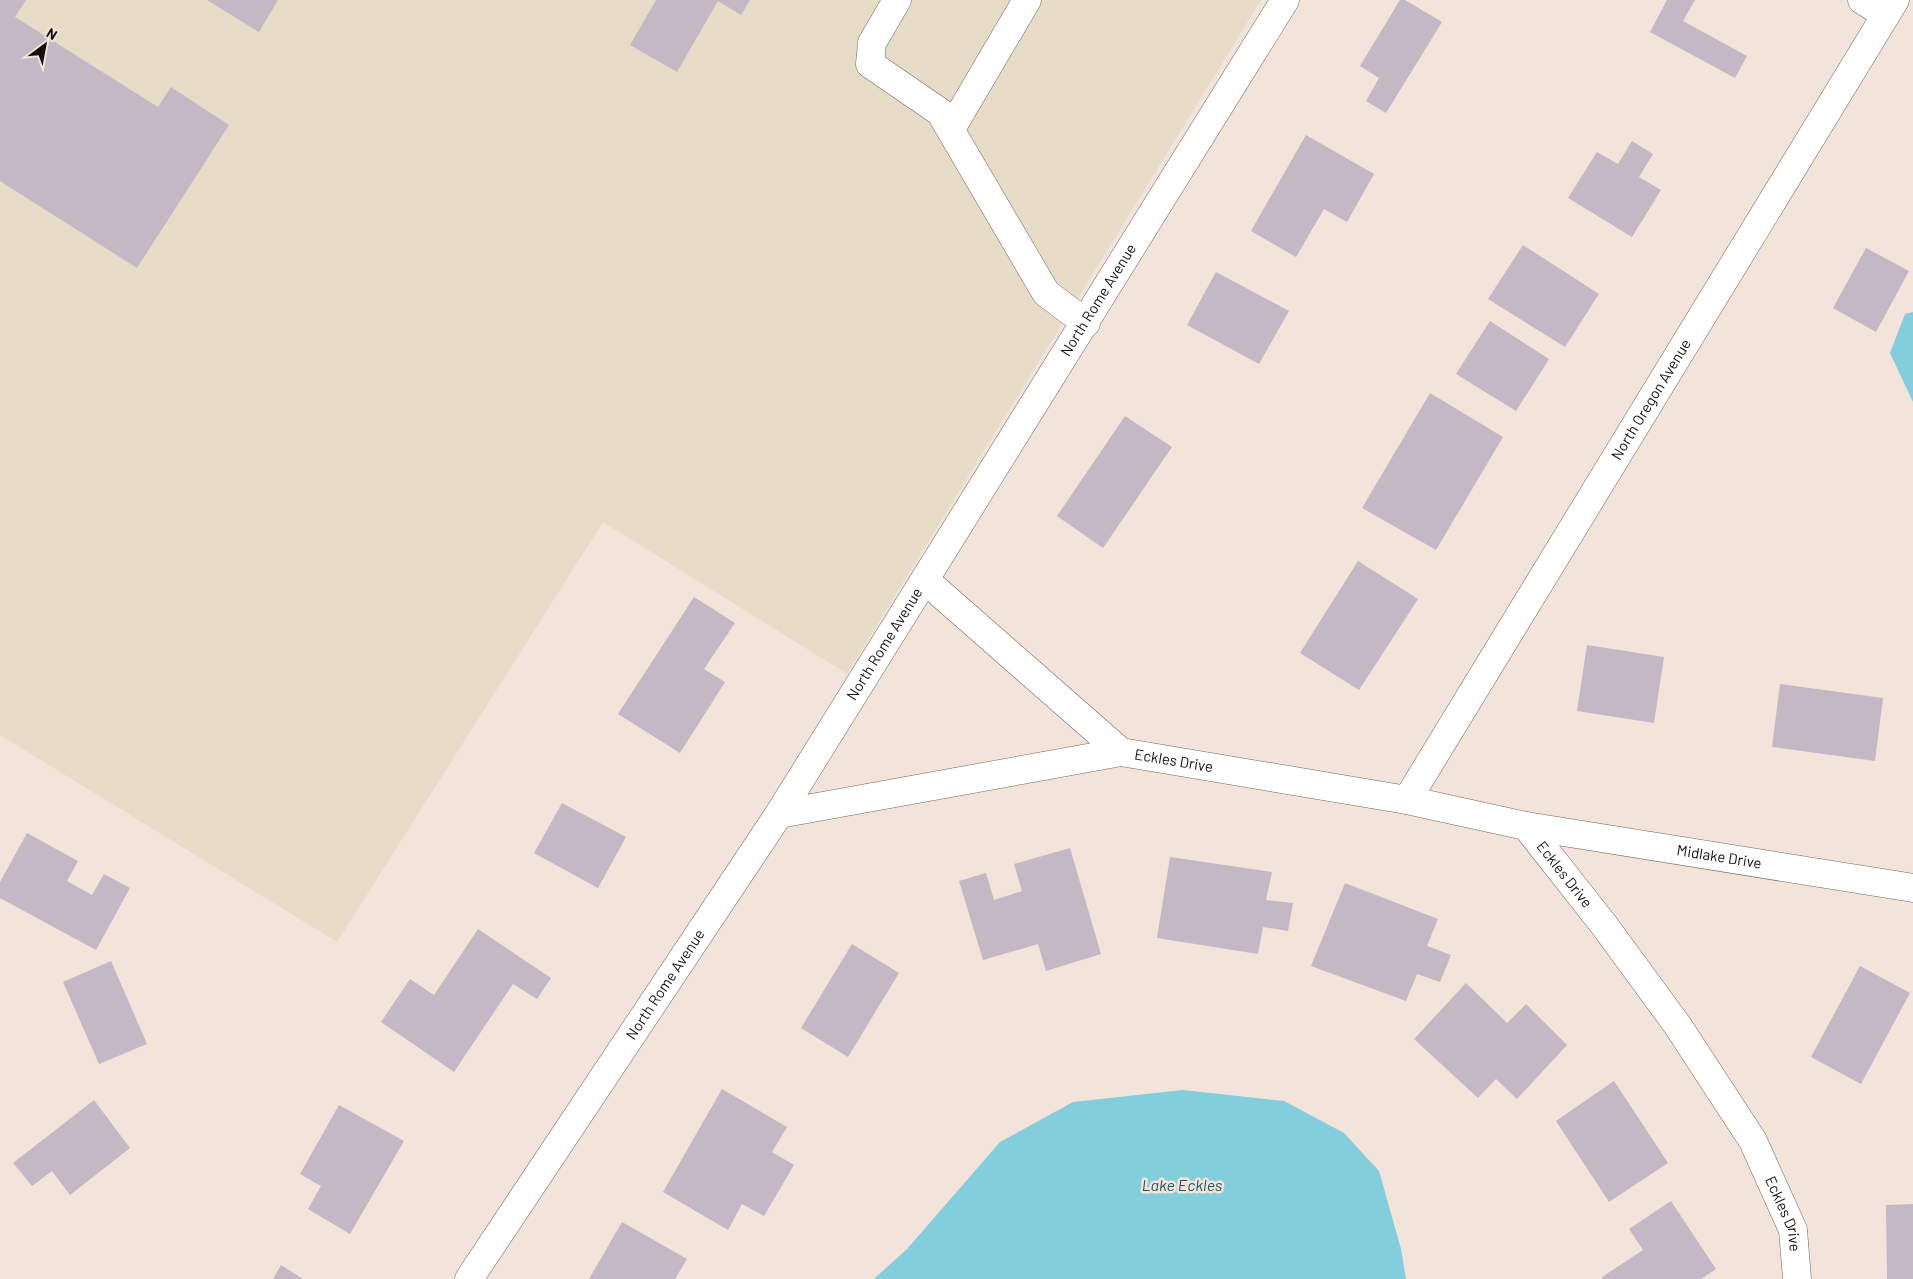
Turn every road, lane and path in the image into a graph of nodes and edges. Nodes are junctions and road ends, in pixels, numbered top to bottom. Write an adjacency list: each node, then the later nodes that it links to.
1 (897, 0): 6 (street)
2 (1027, 0): 6 (street)
3 (1862, 0): 5 (street)
4 (1274, 4): 7 (street, North Rome Avenue)
5 (1890, 7): 10 (street, North Oregon Avenue)
6 (951, 129): 7 (street)
7 (1086, 323): 8 (street, North Rome Avenue)
8 (925, 580): 9 (street, Eckles Drive); 11 (street, North Rome Avenue)
9 (1121, 752): 10 (street, Eckles Drive); 11 (street, Eckles Drive)
10 (1407, 800): 12 (street, Eckles Drive)
11 (779, 814): 14 (street, North Rome Avenue)
12 (1526, 826): 13 (street, Midlake Drive); 15 (street, Eckles Drive)
13 (1913, 888)
14 (470, 1279)
15 (1797, 1279)

